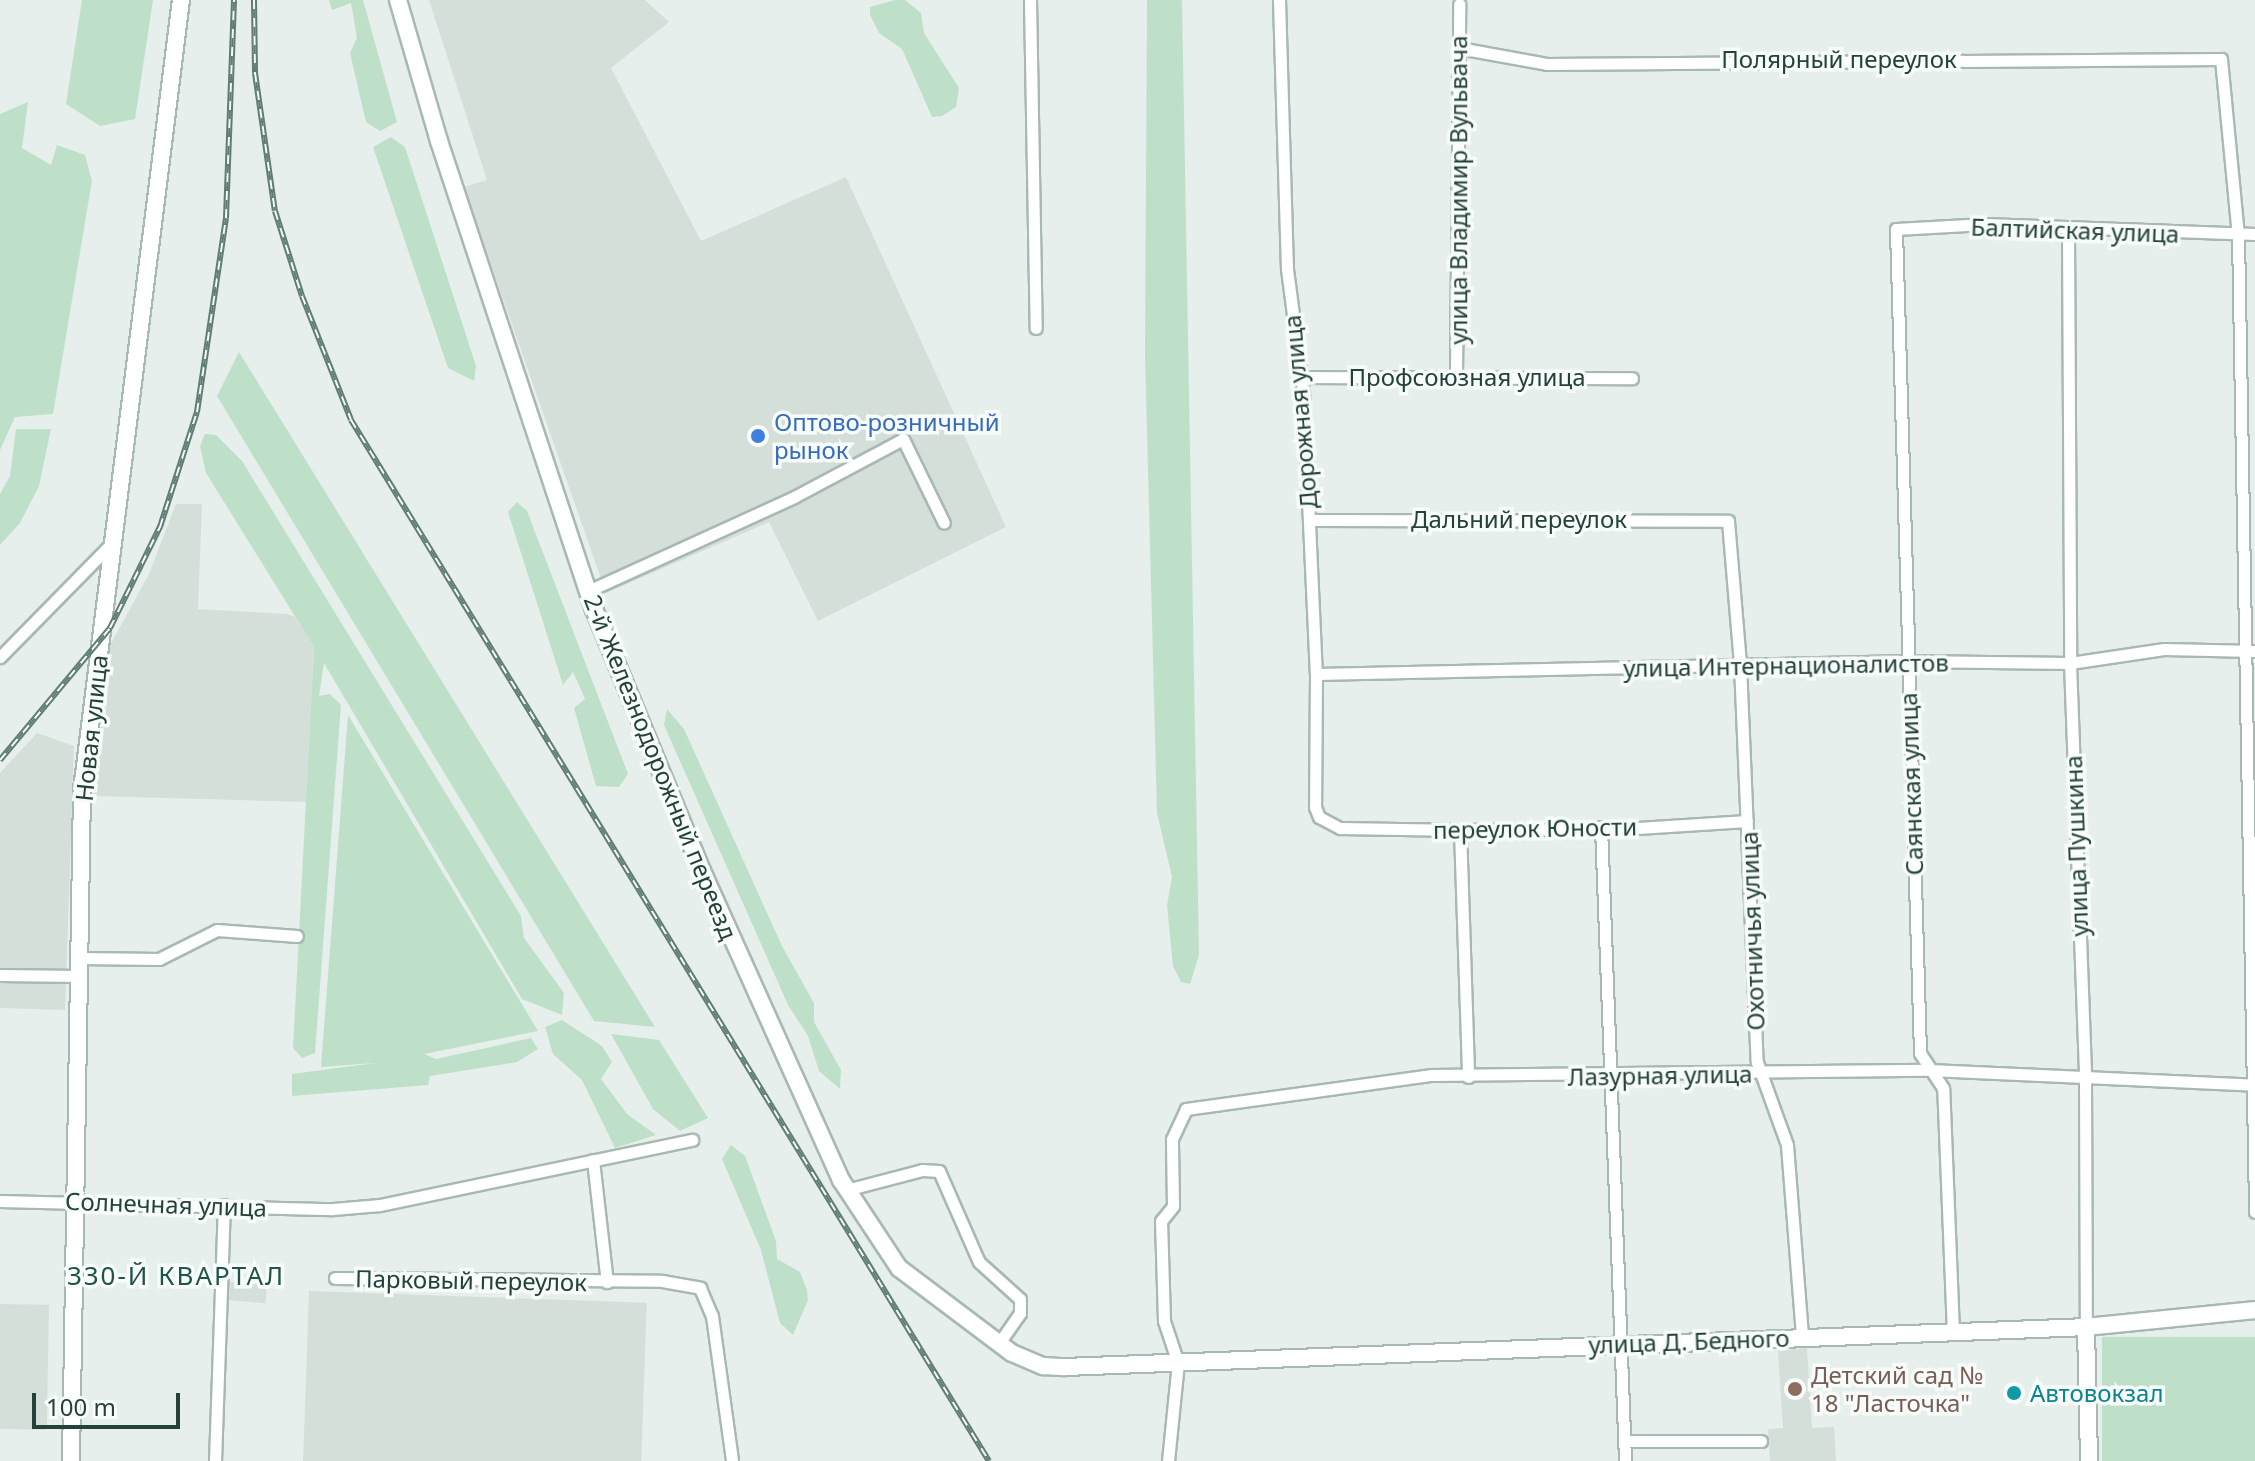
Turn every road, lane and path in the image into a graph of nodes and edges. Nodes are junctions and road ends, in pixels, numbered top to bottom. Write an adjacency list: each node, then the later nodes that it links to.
1 (181, 0): 18 (street, Новая улица)
2 (398, 0): 19 (street, 2-й Железнодорожный переезд)
3 (1030, 0): 11 (street)
4 (1279, 0): 12 (street, Дорожная улица)
5 (1459, 4): 6 (street, улица Владимир Вульвача)
6 (1459, 48): 9 (street, Полярный переулок); 13 (street, улица Владимир Вульвача)
7 (1896, 229): 8 (street, Балтийская улица); 22 (street, Саянская улица)
8 (2068, 231): 9 (street, Балтийская улица); 23 (street, улица Пушкина)
9 (2238, 234): 10 (street, Балтийская улица); 20 (street)
10 (2255, 234)
11 (1036, 328)
12 (1302, 377): 13 (street, Профсоюзная улица); 15 (street, Дорожная улица)
13 (1456, 377): 14 (street, Профсоюзная улица)
14 (1632, 378)
15 (1309, 520): 16 (street, Дальний переулок); 25 (street, Дорожная улица)
16 (1728, 521): 24 (street, Охотничья улица)
17 (944, 523): 19 (street)
18 (111, 544): 21 (street); 31 (street, Новая улица)
19 (588, 591): 42 (street, 2-й Железнодорожный переезд)
20 (2250, 651): 23 (street, улица Интернационалистов); 39 (street)
21 (0, 657)
22 (1907, 661): 23 (street, улица Интернационалистов); 24 (street, улица Интернационалистов); 34 (street, Саянская улица)
23 (2070, 663): 38 (street, улица Пушкина)
24 (1740, 664): 25 (street, улица Интернационалистов); 26 (street, Охотничья улица)
25 (1316, 674): 27 (street, Дорожная улица)
26 (1747, 821): 28 (street, переулок Юности); 35 (street, Охотничья улица)
27 (1325, 822): 29 (street, переулок Юности)
28 (1601, 827): 29 (street, переулок Юности); 36 (street)
29 (1460, 830): 37 (street)
30 (297, 936): 31 (street)
31 (79, 958): 33 (street, Новая улица)
32 (0, 975): 33 (street)
33 (79, 976): 43 (street, Новая улица)
34 (1929, 1070): 35 (street, Лазурная улица); 38 (street, Лазурная улица); 51 (street, Саянская улица)
35 (1761, 1074): 36 (street, Лазурная улица); 52 (street, Охотничья улица)
36 (1610, 1076): 37 (street, Лазурная улица); 54 (street)
37 (1468, 1077): 55 (street, Лазурная улица)
38 (2085, 1077): 39 (street, Лазурная улица); 50 (street, улица Пушкина)
39 (2253, 1085): 46 (street)
40 (692, 1140): 41 (street)
41 (593, 1160): 45 (street, Солнечная улица); 48 (street, Парковый переулок)
42 (846, 1190): 53 (street, 2-й Железнодорожный переезд); 53 (street)
43 (75, 1200): 44 (street, Солнечная улица); 45 (street, Солнечная улица); 59 (street, Новая улица)
44 (0, 1201)
45 (224, 1205): 60 (street)
46 (2255, 1212)
47 (335, 1278): 48 (street, Парковый переулок)
48 (607, 1282): 61 (street, Парковый переулок)
49 (2255, 1310): 50 (street, улица Д. Бедного)
50 (2086, 1327): 51 (street, улица Д. Бедного); 64 (street, улица Пушкина)
51 (1953, 1332): 52 (street, улица Д. Бедного)
52 (1802, 1337): 54 (street, улица Д. Бедного)
53 (999, 1343): 56 (street, 2-й Железнодорожный переезд)
54 (1624, 1343): 55 (street, улица Д. Бедного); 57 (street)
55 (1178, 1363): 56 (street, улица Д. Бедного); 62 (street)
56 (1122, 1364)
57 (1625, 1441): 58 (street); 63 (street)
58 (1761, 1441)
59 (71, 1461)
60 (215, 1461)
61 (732, 1461)
62 (1168, 1461)
63 (1625, 1461)
64 (2089, 1461)

